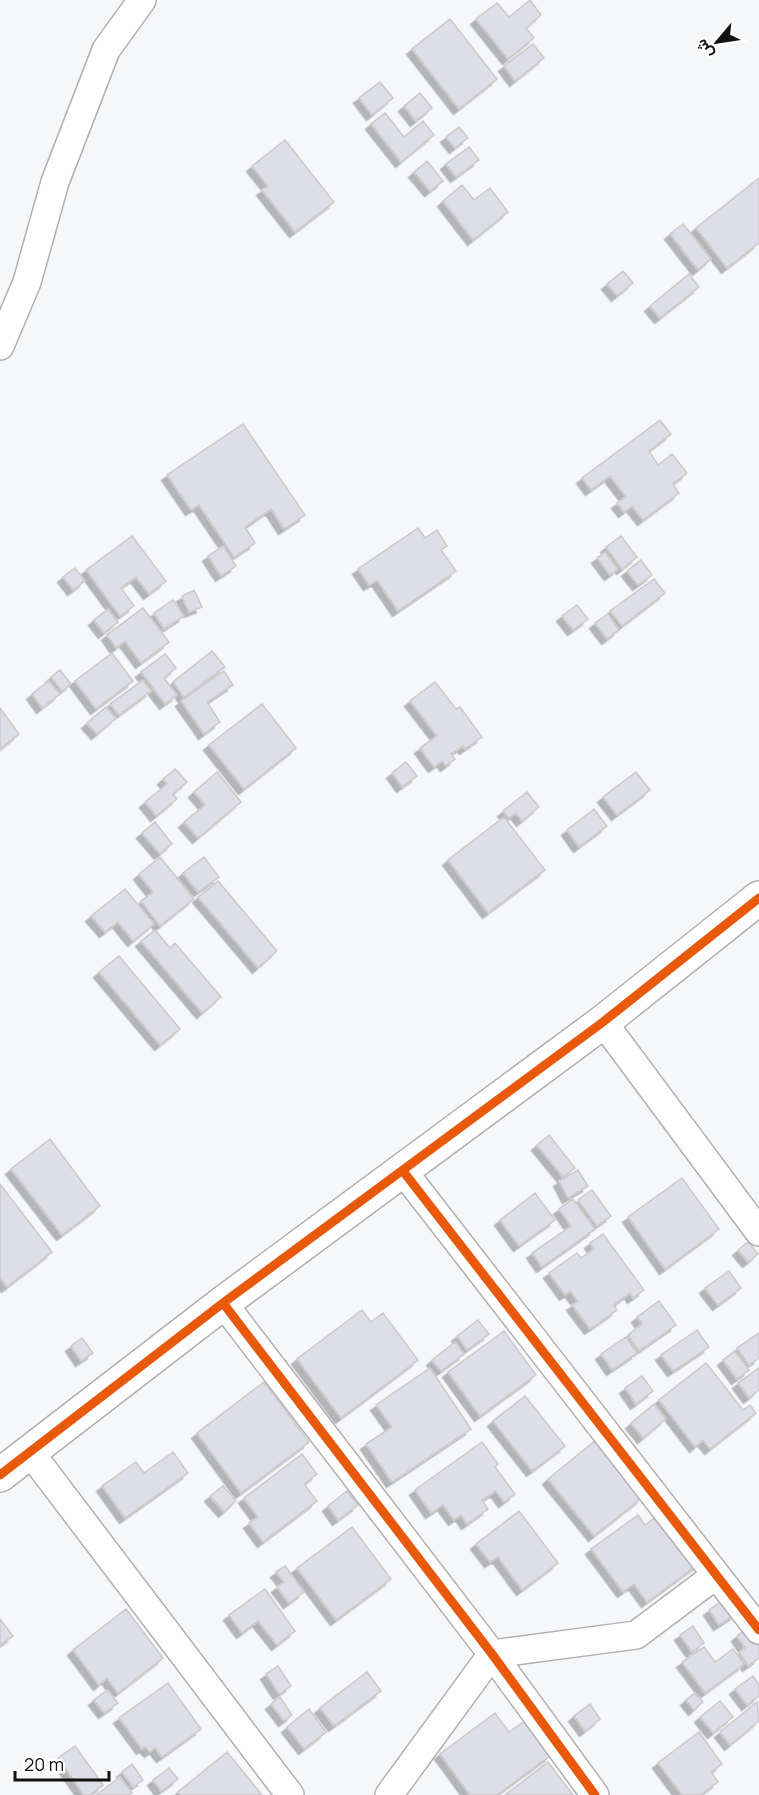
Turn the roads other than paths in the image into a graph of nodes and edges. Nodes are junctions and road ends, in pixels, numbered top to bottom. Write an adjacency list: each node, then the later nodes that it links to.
1 (142, 0): 2 (street)
2 (0, 346)
3 (759, 898): 4 (street)
4 (603, 1022): 5 (street); 6 (street)
5 (403, 1171): 7 (street); 10 (street)
6 (759, 1232)
7 (224, 1303): 8 (street); 12 (street)
8 (30, 1452): 9 (street); 13 (street)
9 (0, 1475)
10 (716, 1575): 11 (street); 12 (street)
11 (759, 1630)
12 (492, 1653): 14 (street); 15 (street)
13 (290, 1795)
14 (389, 1795)
15 (595, 1795)

